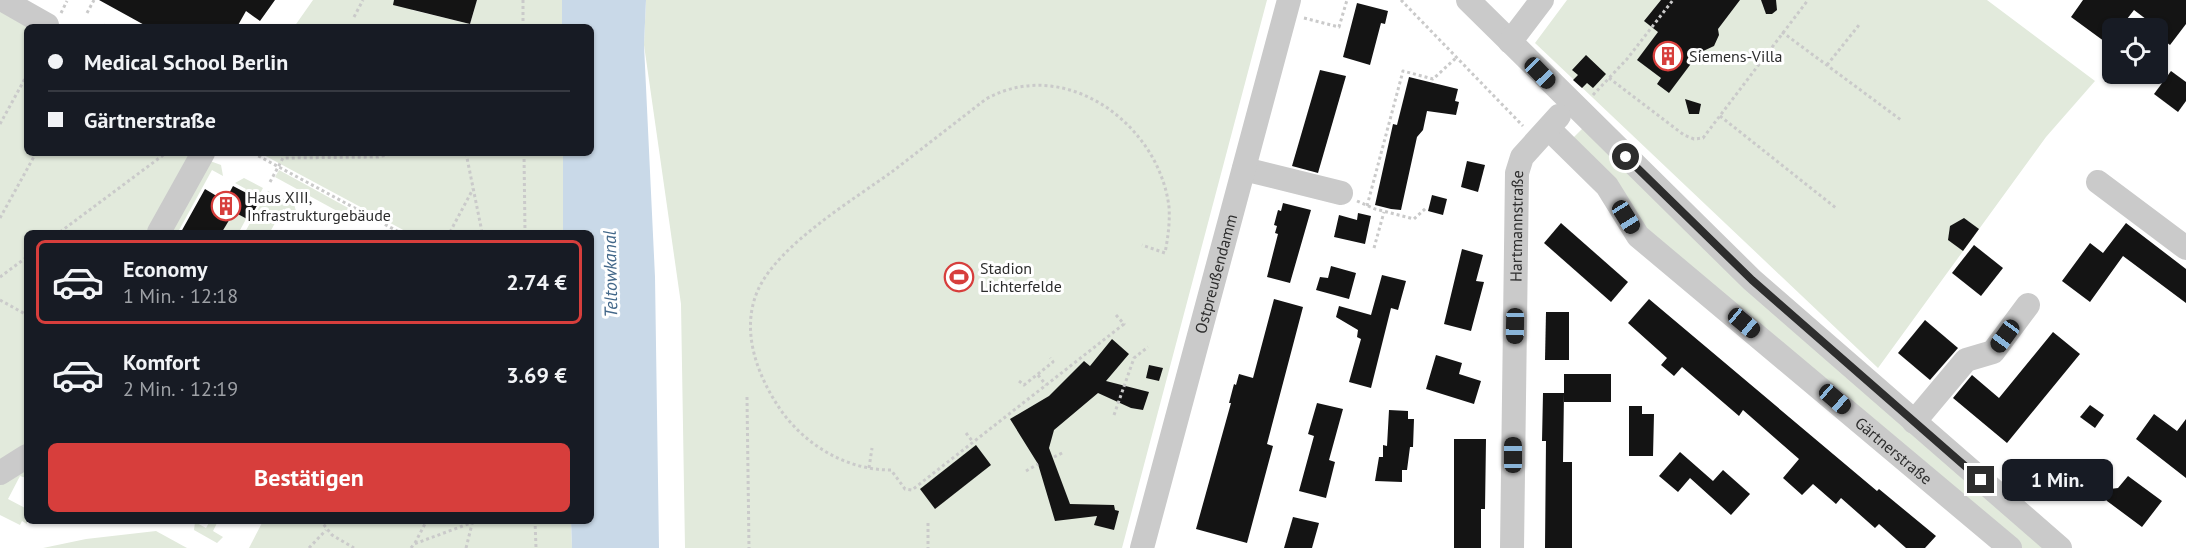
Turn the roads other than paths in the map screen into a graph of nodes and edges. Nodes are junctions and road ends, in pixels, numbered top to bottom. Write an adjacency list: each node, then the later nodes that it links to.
1 (3, 0): 5 (street)
2 (1289, 0): 10 (street, Ostpreußendamm)
3 (1468, 0): 6 (street, Gärtnerstraße)
4 (1542, 0): 6 (street)
5 (45, 24)
6 (1510, 42): 7 (street, Gärtnerstraße)
7 (1581, 100): 8 (street, Hartmannstraße); 16 (street, Gärtnerstraße)
8 (1537, 128): 20 (street, Hartmannstraße); 21 (street, Gärtnerstraße)
9 (201, 156): 13 (street)
10 (1244, 169): 12 (street); 19 (street, Ostpreußendamm)
11 (2098, 182): 14 (street)
12 (1341, 193)
13 (160, 230)
14 (2186, 248)
15 (2028, 305): 16 (street)
16 (1914, 422): 22 (street, Gärtnerstraße)
17 (24, 458): 18 (street)
18 (0, 473)
19 (1142, 548)
20 (1512, 548)
21 (2010, 548)
22 (2060, 548)

